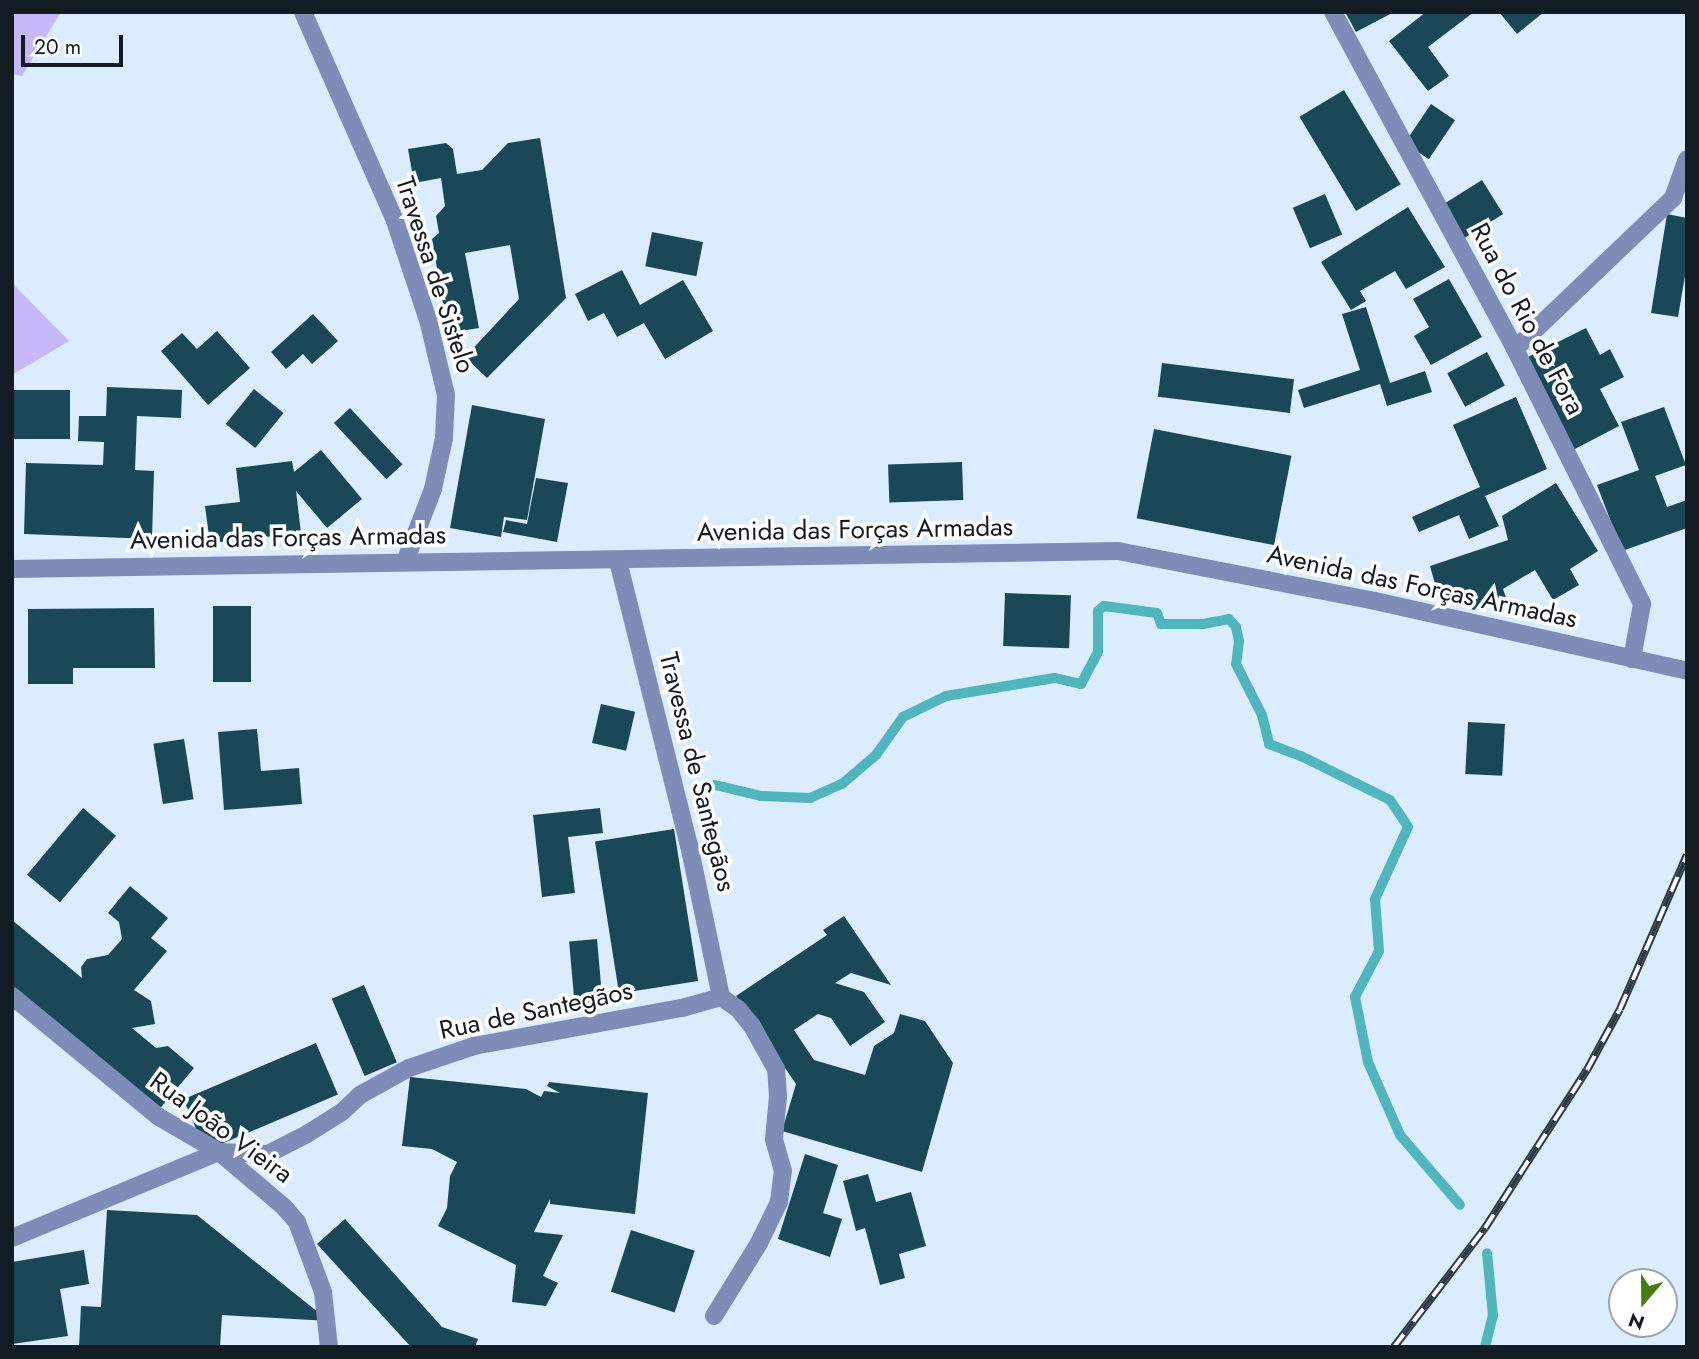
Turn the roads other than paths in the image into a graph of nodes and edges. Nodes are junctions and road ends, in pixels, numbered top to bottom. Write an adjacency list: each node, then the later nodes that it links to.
1 (303, 12): 6 (street, Travessa de Sistelo)
2 (1333, 12): 4 (street, Rua do Rio de Fora)
3 (1687, 159): 4 (street)
4 (1515, 349): 8 (street, Rua do Rio de Fora)
5 (618, 561): 6 (street, Avenida das Forças Armadas); 8 (street, Avenida das Forças Armadas); 11 (street, Travessa de Santegãos)
6 (405, 562): 7 (street, Avenida das Forças Armadas)
7 (12, 569)
8 (1632, 659): 9 (street, Avenida das Forças Armadas)
9 (1687, 671)
10 (12, 996): 12 (street, Rua João Vieira)
11 (721, 997): 12 (street, Rua de Santegãos); 14 (street)
12 (219, 1152): 13 (street); 15 (street, Rua João Vieira)
13 (12, 1238)
14 (714, 1316)
15 (329, 1347)

